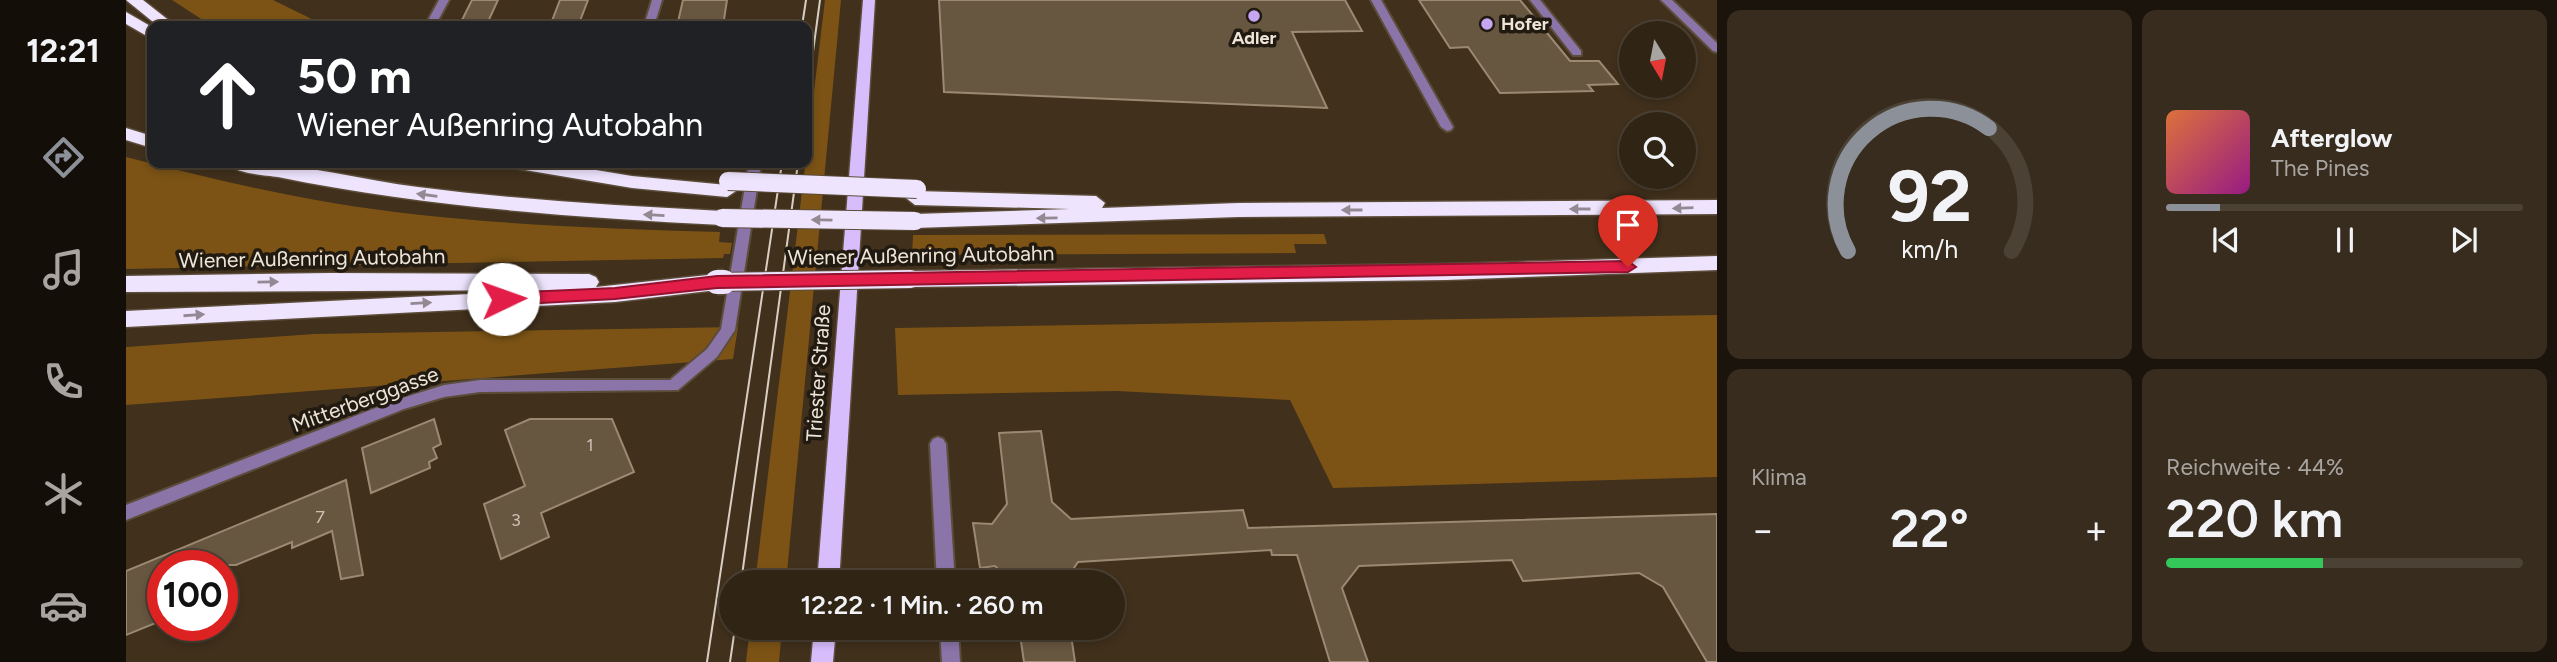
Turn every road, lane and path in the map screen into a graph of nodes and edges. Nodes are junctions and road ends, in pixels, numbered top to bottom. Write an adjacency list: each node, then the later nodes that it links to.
1 (133, 0): 9 (highway)
2 (444, 0): 10 (street)
3 (657, 0): 11 (street)
4 (869, 0): 31 (main road, Triester Straße)
5 (1376, 0): 15 (street)
6 (1535, 0): 14 (street)
7 (1665, 0): 13 (street)
8 (126, 17): 12 (highway)
9 (161, 21)
10 (433, 21)
11 (651, 21)
12 (147, 31)
13 (1717, 49)
14 (1577, 53)
15 (1447, 127)
16 (126, 134): 17 (highway)
17 (147, 140)
18 (261, 168): 24 (highway, Wiener Außenring Autobahn, one-way to 18, bridge)
19 (549, 168): 22 (highway)
20 (608, 168): 22 (highway)
21 (754, 168): 30 (street, Mitterberggasse)
22 (728, 186): 24 (highway)
23 (1717, 207): 24 (highway, Wiener Außenring Autobahn, one-way to 24)
24 (1238, 210)
25 (1717, 264): 26 (highway, Wiener Außenring Autobahn, bridge)
26 (717, 282): 27 (highway, Wiener Außenring Autobahn, one-way to 26); 28 (highway, one-way to 26)
27 (126, 284)
28 (126, 319)
29 (938, 444): 32 (street)
30 (126, 513)
31 (829, 570)
32 (945, 570)
33 (824, 640): 35 (main road)
34 (950, 640): 36 (street)
35 (822, 662)
36 (951, 662)

